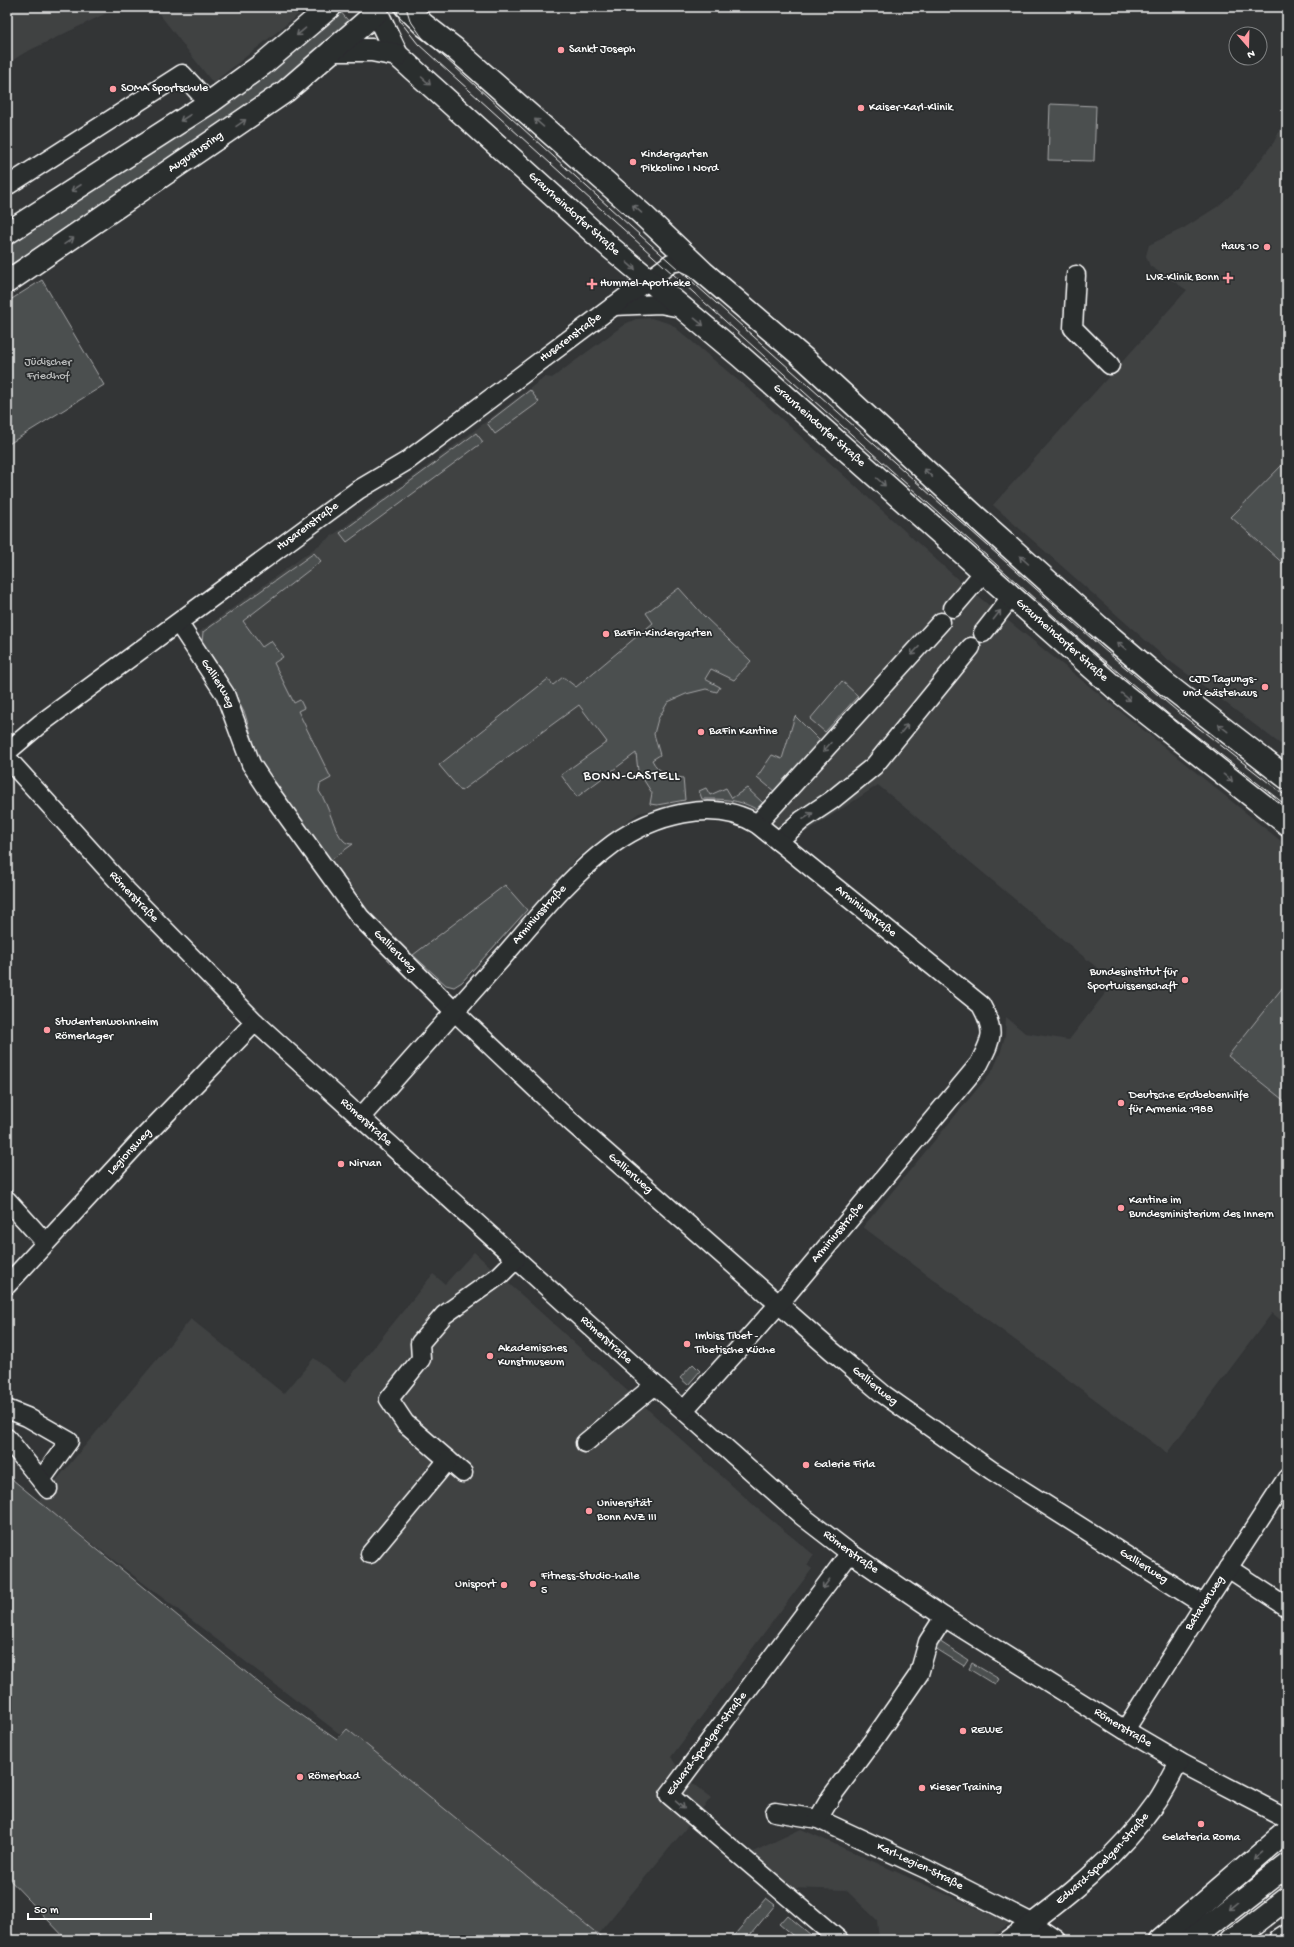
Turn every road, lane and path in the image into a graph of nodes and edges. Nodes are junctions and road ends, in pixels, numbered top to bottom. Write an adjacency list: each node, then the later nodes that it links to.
1 (330, 7): 8 (main road, one-way to 8)
2 (406, 7): 5 (main road)
3 (430, 7): 5 (main road)
4 (377, 9): 6 (main road, Augustusring); 7 (main road, Graurheindorfer Straße)
5 (455, 49): 11 (main road, one-way to 5)
6 (333, 50): 7 (main road); 16 (main road, Augustusring, one-way to 6)
7 (397, 55): 15 (main road, Graurheindorfer Straße, one-way to 15)
8 (209, 103): 9 (street); 10 (main road, one-way to 10)
9 (7, 186)
10 (7, 232)
11 (665, 236): 12 (street); 13 (main road)
12 (671, 263): 13 (street); 15 (street, Husarenstraße)
13 (703, 272): 29 (main road, one-way to 13)
14 (1076, 274): 19 (street)
15 (648, 280): 17 (street, Husarenstraße); 18 (main road, Graurheindorfer Straße)
16 (7, 282)
17 (613, 306): 18 (street, Husarenstraße); 24 (street, Husarenstraße)
18 (681, 308): 20 (main road, Graurheindorfer Straße, one-way to 20)
19 (1110, 365)
20 (983, 573): 21 (main road, Graurheindorfer Straße); 22 (street)
21 (1012, 596): 25 (street, one-way to 21); 31 (main road, Graurheindorfer Straße, one-way to 31)
22 (953, 608)
23 (941, 622): 30 (street, one-way to 30)
24 (179, 624): 27 (street, Husarenstraße); 33 (street, Gallierweg)
25 (983, 633)
26 (971, 647): 32 (street, one-way to 26)
27 (7, 752)
28 (7, 758): 34 (street, Römerstraße)
29 (1287, 778)
30 (757, 824): 32 (street, Arminiusstraße); 33 (street, Arminiusstraße)
31 (1287, 824)
32 (778, 841): 40 (street, Arminiusstraße)
33 (454, 1012): 35 (street, Arminiusstraße); 40 (street, Gallierweg)
34 (255, 1022): 35 (street, Römerstraße); 37 (street, Legionsweg)
35 (361, 1117): 38 (street, Römerstraße)
36 (7, 1200): 37 (street)
37 (45, 1242): 39 (street, Legionsweg)
38 (516, 1259): 41 (street, Römerstraße); 46 (street)
39 (7, 1285)
40 (779, 1304): 43 (street, Arminiusstraße); 52 (street, Gallierweg)
41 (655, 1385): 43 (street, Römerstraße); 45 (street)
42 (7, 1409): 44 (street)
43 (684, 1410): 49 (street, Römerstraße)
44 (7, 1438)
45 (585, 1444)
46 (448, 1460): 47 (street); 50 (street)
47 (463, 1472)
48 (1287, 1478): 51 (street, Bataverweg)
49 (850, 1553): 54 (street, Römerstraße); 65 (street, Eduard-Spoelgen-Straße, one-way to 65)
50 (370, 1554)
51 (1228, 1568): 52 (street, Bataverweg); 53 (street)
52 (1204, 1605): 55 (street, Bataverweg)
53 (1287, 1607)
54 (944, 1616): 55 (street, Römerstraße); 59 (street)
55 (1126, 1730): 56 (street, Römerstraße)
56 (1179, 1762): 58 (street, Römerstraße); 63 (street, Eduard-Spoelgen-Straße)
57 (774, 1812): 59 (street, Karl-Legien-Straße)
58 (1287, 1818)
59 (818, 1819): 63 (street, Karl-Legien-Straße)
60 (1287, 1831): 68 (main road, one-way to 68)
61 (1287, 1865): 69 (main road, one-way to 69)
62 (1287, 1898): 70 (main road)
63 (1032, 1923): 66 (street, Eduard-Spoelgen-Straße); 67 (street, Karl-Legien-Straße)
64 (1287, 1936): 71 (main road)
65 (839, 1940)
66 (1008, 1940)
67 (1057, 1940)
68 (1160, 1940)
69 (1191, 1940)
70 (1233, 1940)
71 (1281, 1940)

